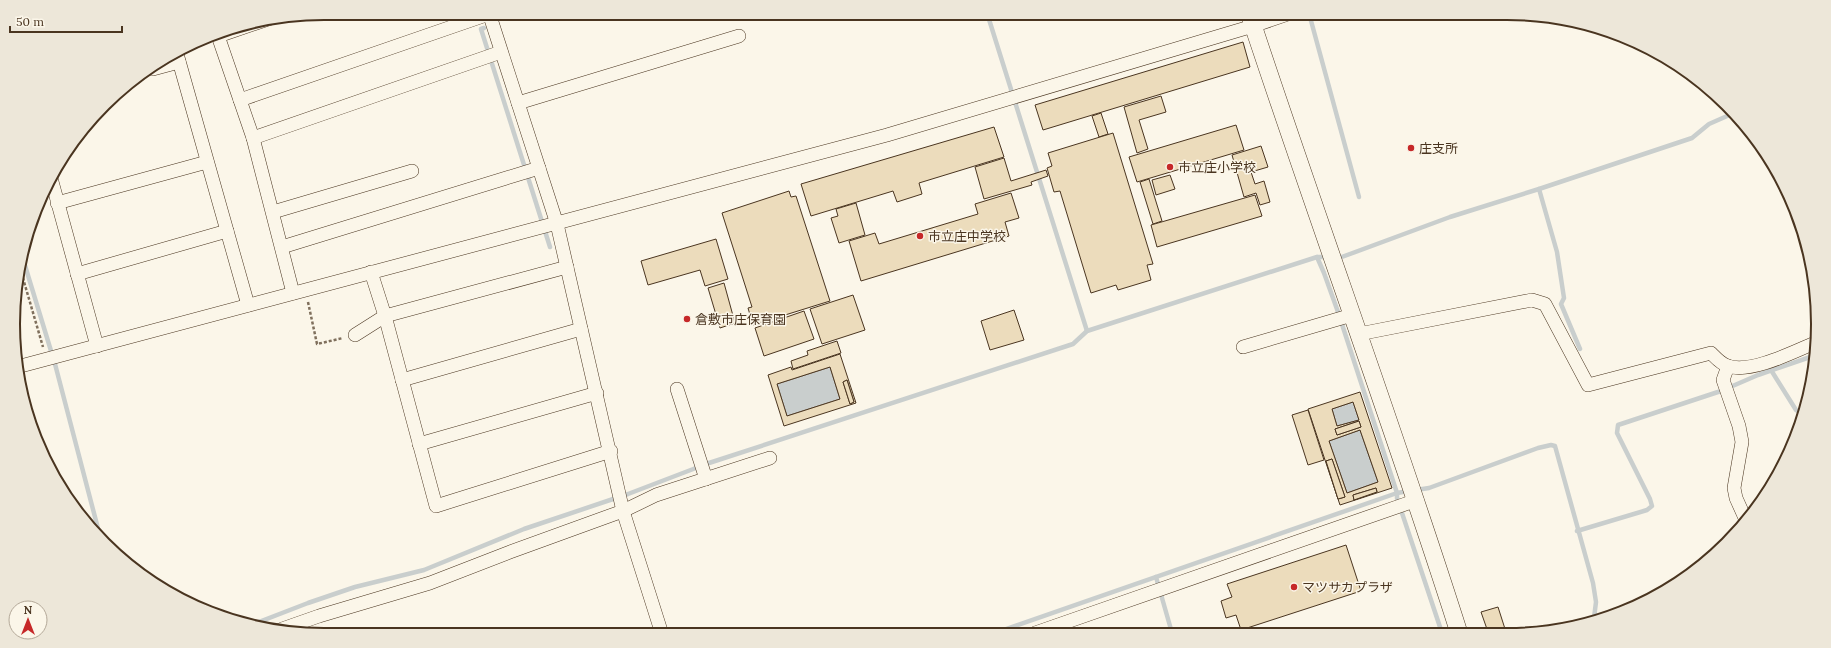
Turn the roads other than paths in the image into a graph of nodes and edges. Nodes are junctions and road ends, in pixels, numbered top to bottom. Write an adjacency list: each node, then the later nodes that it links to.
1 (472, 20): 8 (street)
2 (490, 20): 6 (street)
3 (1251, 20): 17 (street); 26 (street)
4 (739, 36): 9 (street)
5 (220, 39): 8 (street)
6 (493, 54): 9 (street); 10 (street)
7 (178, 58): 11 (street)
8 (240, 100): 10 (street)
9 (518, 102): 13 (street)
10 (253, 138): 16 (street)
11 (207, 162): 15 (street); 18 (street)
12 (412, 171): 16 (street)
13 (531, 171): 17 (street); 19 (street)
14 (53, 186): 15 (street)
15 (58, 203): 22 (street)
16 (273, 212): 19 (street)
17 (549, 226): 20 (street); 21 (street)
18 (227, 231): 22 (street); 24 (street)
19 (282, 246): 23 (street)
20 (567, 267): 25 (street); 27 (street)
21 (371, 272): 23 (street); 25 (street)
22 (77, 274): 31 (street)
23 (299, 291): 24 (street)
24 (248, 305): 31 (street)
25 (385, 316): 29 (street); 35 (street)
26 (1343, 317): 28 (street); 32 (street)
27 (581, 328): 35 (street); 37 (street)
28 (1359, 334): 34 (street); 42 (street)
29 (355, 335)
30 (1810, 345): 34 (street)
31 (97, 346): 33 (street)
32 (1243, 347)
33 (23, 365)
34 (1728, 366): 44 (street)
35 (402, 380): 38 (street)
36 (677, 388): 41 (street)
37 (597, 393): 38 (street); 39 (street)
38 (419, 444): 39 (street)
39 (610, 452): 43 (street)
40 (770, 458): 41 (street)
41 (705, 476): 43 (street)
42 (1409, 498): 47 (street); 48 (street)
43 (622, 506): 45 (street); 46 (street)
44 (1744, 514)
45 (293, 626)
46 (660, 628)
47 (1050, 628)
48 (1458, 628)

